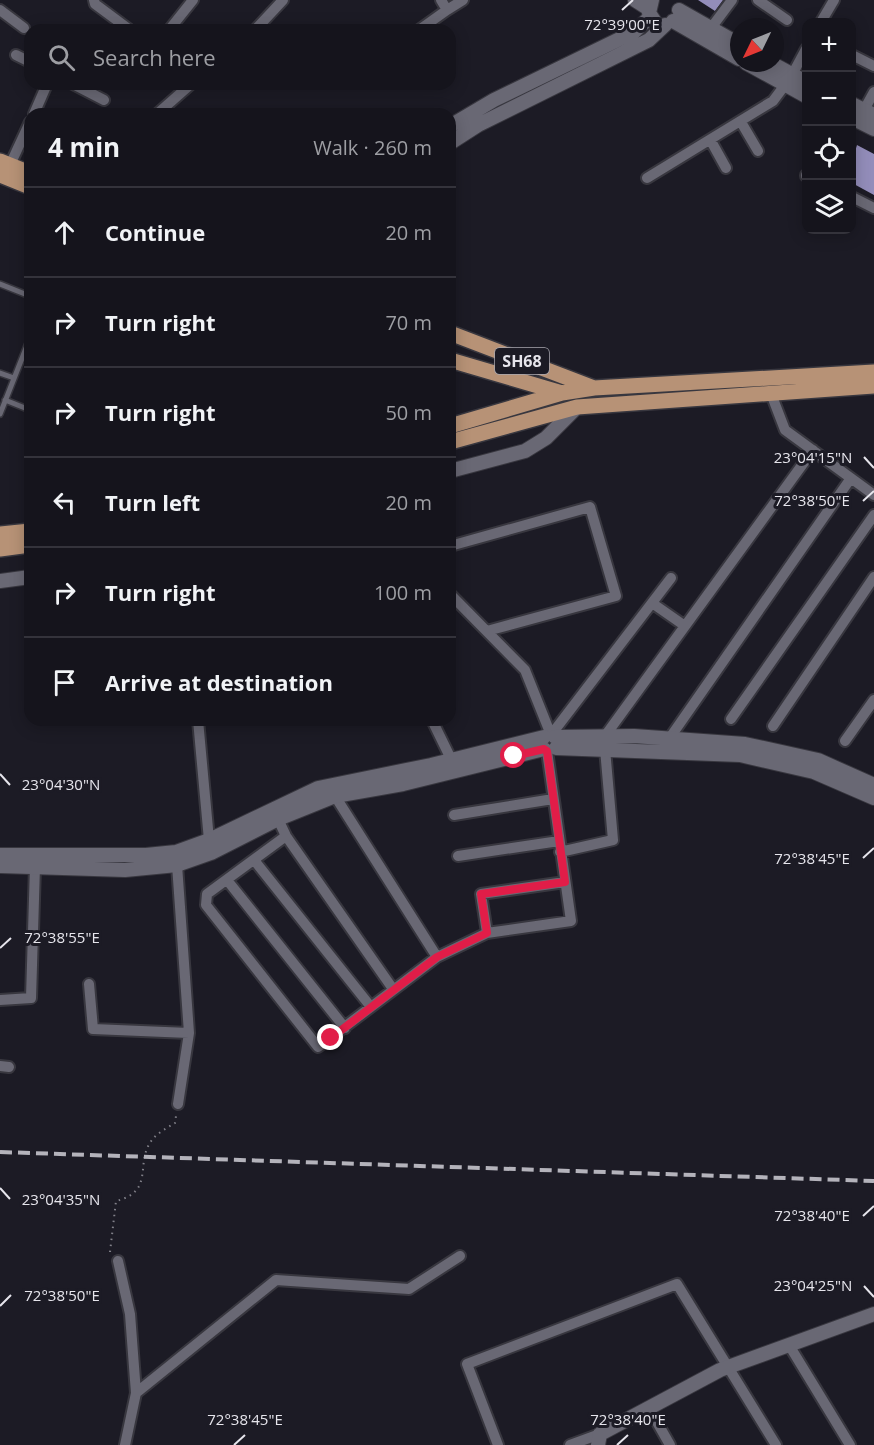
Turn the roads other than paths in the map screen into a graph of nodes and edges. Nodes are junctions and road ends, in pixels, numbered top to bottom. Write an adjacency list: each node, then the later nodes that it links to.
1 (94, 0): 16 (street)
2 (193, 0): 17 (street)
3 (283, 0): 18 (street)
4 (441, 0): 13 (street)
5 (463, 0): 13 (street)
6 (635, 0): 10 (street)
7 (732, 0): 21 (street)
8 (758, 0): 15 (street)
9 (834, 0): 14 (street)
10 (650, 9): 11 (street); 43 (street)
11 (674, 9): 21 (street); 23 (street); 47 (street)
12 (0, 10): 20 (street)
13 (447, 10): 19 (street)
14 (823, 18)
15 (787, 20)
16 (122, 24)
17 (174, 24)
18 (261, 24)
19 (427, 24)
20 (24, 28)
21 (711, 28): 22 (street)
22 (730, 39)
23 (730, 52)
24 (16, 55): 27 (street)
25 (856, 57): 28 (street)
26 (802, 58): 31 (street)
27 (24, 59)
28 (874, 66)
29 (769, 72): 31 (street)
30 (781, 72): 31 (street)
31 (789, 80): 32 (street); 36 (street); 44 (street)
32 (802, 81)
33 (44, 90): 39 (street)
34 (85, 90): 38 (street)
35 (184, 90): 40 (street)
36 (802, 92)
37 (874, 92): 41 (street)
38 (104, 100)
39 (37, 108)
40 (165, 108)
41 (863, 110)
42 (856, 120): 45 (street)
43 (456, 122)
44 (741, 122): 48 (street); 49 (street)
45 (874, 129)
46 (24, 132): 50 (street)
47 (456, 138)
48 (711, 141): 51 (street); 53 (street)
49 (758, 151)
50 (3, 167): 52 (main road); 54 (main road)
51 (726, 168)
52 (24, 172)
53 (647, 178)
54 (24, 183)
55 (856, 199): 56 (street)
56 (874, 208)
57 (0, 284): 58 (lane)
58 (24, 294)
59 (456, 335): 66 (main road, SH68)
60 (24, 353): 64 (lane)
61 (456, 362): 68 (main road, SH68)
62 (874, 372): 66 (main road)
63 (0, 373): 64 (lane)
64 (14, 378): 69 (lane)
65 (874, 386): 67 (main road)
66 (594, 388): 68 (main road); 70 (main road, SH68)
67 (771, 391): 70 (main road); 76 (street)
68 (562, 393): 71 (main road, SH68); 74 (main road)
69 (5, 400): 72 (lane); 73 (lane)
70 (616, 404): 71 (main road)
71 (578, 407): 75 (main road); 77 (street)
72 (24, 408)
73 (0, 414)
74 (456, 424)
75 (456, 440)
76 (813, 450): 78 (street); 92 (street)
77 (456, 469)
78 (851, 478): 79 (street); 99 (street)
79 (874, 495)
80 (874, 515): 95 (street)
81 (24, 532): 82 (main road)
82 (0, 534)
83 (456, 544): 93 (street)
84 (24, 546): 85 (main road)
85 (0, 549)
86 (874, 577): 98 (street)
87 (24, 578): 89 (street)
88 (671, 578): 91 (street)
89 (0, 580)
90 (456, 600): 93 (street)
91 (652, 603): 92 (street); 102 (street)
92 (685, 626): 101 (street)
93 (487, 632): 102 (street)
94 (874, 700): 100 (street)
95 (731, 719)
96 (199, 726): 112 (street)
97 (435, 726): 104 (street)
98 (773, 726)
99 (669, 739): 101 (street); 103 (street)
100 (845, 741)
101 (605, 742): 102 (street); 103 (street); 113 (street)
102 (550, 743): 104 (street); 106 (street); 107 (street)
103 (760, 752): 105 (street); 108 (street)
104 (452, 761): 112 (street)
105 (874, 785)
106 (335, 796): 110 (street); 123 (street)
107 (553, 798): 109 (street); 113 (street)
108 (874, 798)
109 (454, 815)
110 (278, 819): 111 (street); 117 (street)
111 (286, 836): 116 (street); 125 (street)
112 (209, 840): 114 (street)
113 (560, 847): 115 (street); 121 (street)
114 (0, 855)
115 (458, 856)
116 (254, 860): 120 (street); 127 (street)
117 (177, 865): 119 (street); 129 (street)
118 (0, 866): 119 (street)
119 (35, 866): 126 (street)
120 (227, 880): 128 (street); 128 (street)
121 (565, 882): 122 (street); 122 (street)
122 (487, 933): 123 (street)
123 (437, 957): 125 (street)
124 (89, 984): 129 (street)
125 (393, 989): 127 (street)
126 (0, 1000)
127 (371, 1007): 128 (street)
128 (345, 1028)
129 (189, 1033): 130 (street)
130 (178, 1104)
131 (460, 1256): 136 (street)
132 (118, 1261): 136 (street)
133 (874, 1314): 134 (street)
134 (789, 1345): 135 (street); 144 (street)
135 (728, 1367): 137 (street); 140 (street); 143 (street)
136 (136, 1393): 139 (street)
137 (649, 1408): 138 (street); 142 (street)
138 (599, 1440): 141 (street)
139 (124, 1445)
140 (498, 1445)
141 (570, 1445)
142 (670, 1445)
143 (776, 1445)
144 (850, 1445)

